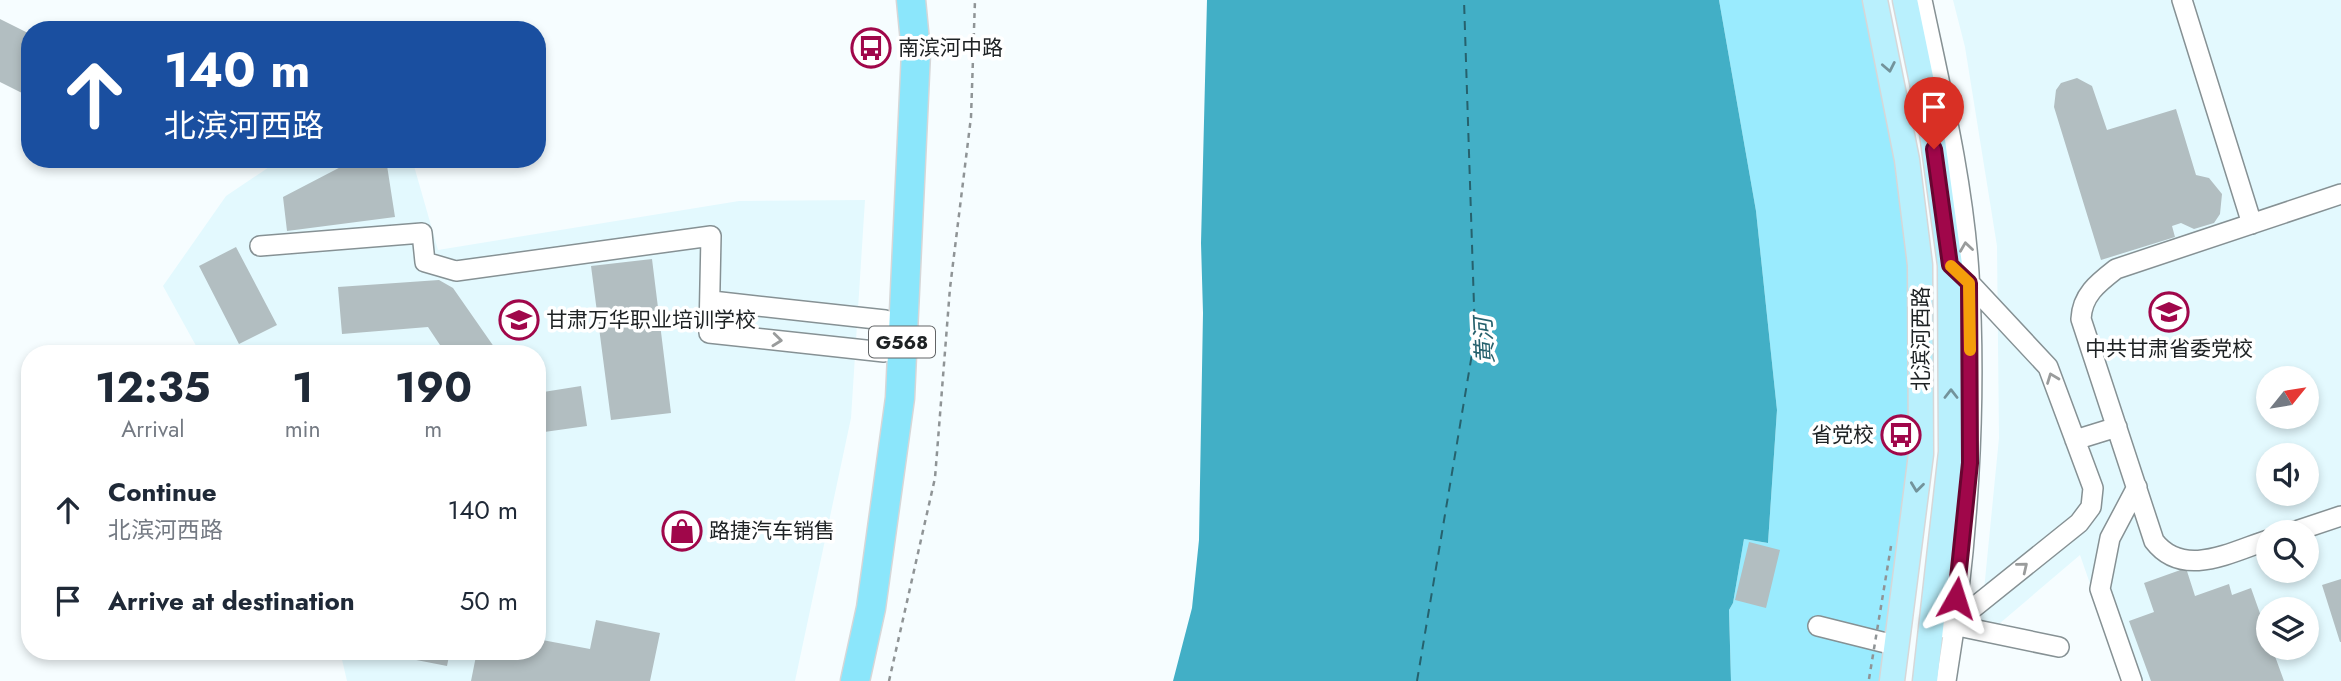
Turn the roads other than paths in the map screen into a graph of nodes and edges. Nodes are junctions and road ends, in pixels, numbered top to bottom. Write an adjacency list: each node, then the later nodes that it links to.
1 (895, 0): 13 (highway, G568)
2 (911, 0): 28 (highway, G568)
3 (1875, 0): 24 (main road, 北滨河西路, one-way to 24)
4 (1905, 0): 10 (main road, 北滨河西路)
5 (1922, 0): 11 (lane, one-way to 5)
6 (2182, 0): 8 (lane)
7 (2341, 194): 8 (lane)
8 (2252, 224): 15 (lane)
9 (260, 246): 12 (lane)
10 (1950, 265): 11 (lane); 23 (main road, 北滨河西路, one-way to 10)
11 (1969, 283): 16 (lane, one-way to 11); 21 (lane)
12 (712, 301): 13 (lane); 14 (lane, one-way to 14)
13 (885, 320): 14 (highway, G568)
14 (884, 352): 27 (highway, G568)
15 (2117, 427): 16 (lane); 17 (lane)
16 (2075, 440): 21 (lane, one-way to 16)
17 (2137, 487): 20 (lane); 31 (lane)
18 (2341, 516): 19 (lane)
19 (2319, 523)
20 (2256, 544)
21 (1953, 625): 23 (lane); 25 (lane); 30 (lane)
22 (1818, 626): 24 (lane)
23 (1931, 640): 29 (main road, 北滨河西路)
24 (1898, 646): 26 (main road, 北滨河西路)
25 (2059, 647)
26 (1877, 680)
27 (836, 681)
28 (855, 681)
29 (1925, 681)
30 (1946, 681)
31 (2133, 681)

